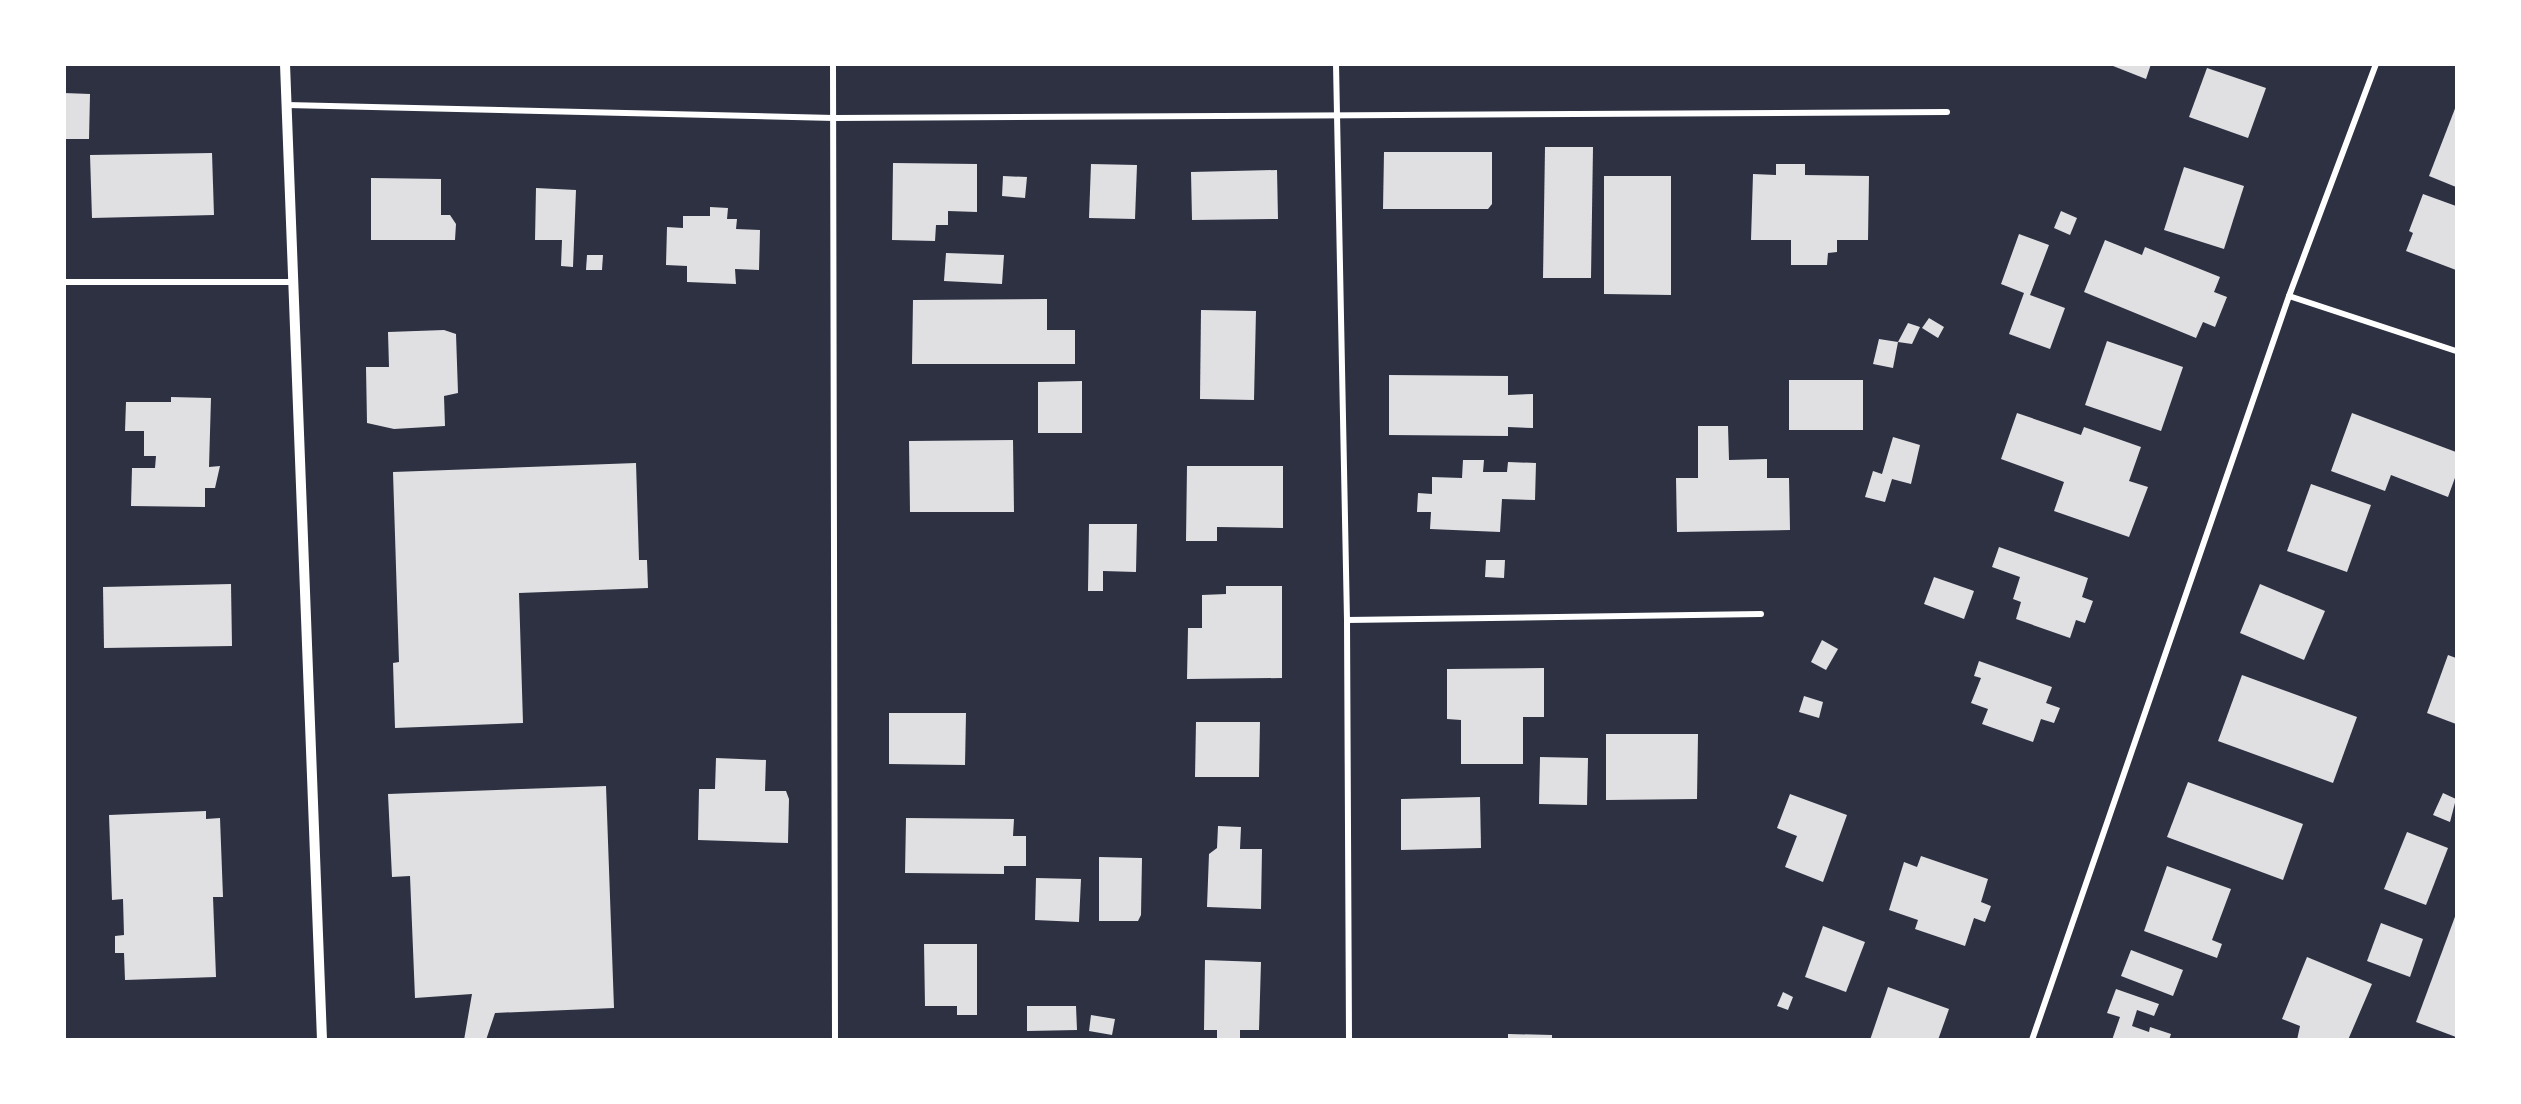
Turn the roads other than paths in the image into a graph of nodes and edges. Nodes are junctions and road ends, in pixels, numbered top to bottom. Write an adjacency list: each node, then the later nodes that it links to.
1 (285, 64): 5 (street)
2 (833, 64): 8 (street)
3 (1336, 64): 7 (street)
4 (2376, 64): 11 (street)
5 (287, 105): 8 (street); 10 (street)
6 (1947, 112): 7 (street)
7 (1336, 114): 8 (street); 14 (street)
8 (834, 118): 16 (street)
9 (64, 282): 10 (street)
10 (294, 282): 15 (street)
11 (2289, 296): 12 (street); 18 (street)
12 (2457, 351)
13 (1761, 614): 14 (street)
14 (1347, 620): 17 (street)
15 (322, 1040)
16 (835, 1040)
17 (1349, 1040)
18 (2032, 1040)

